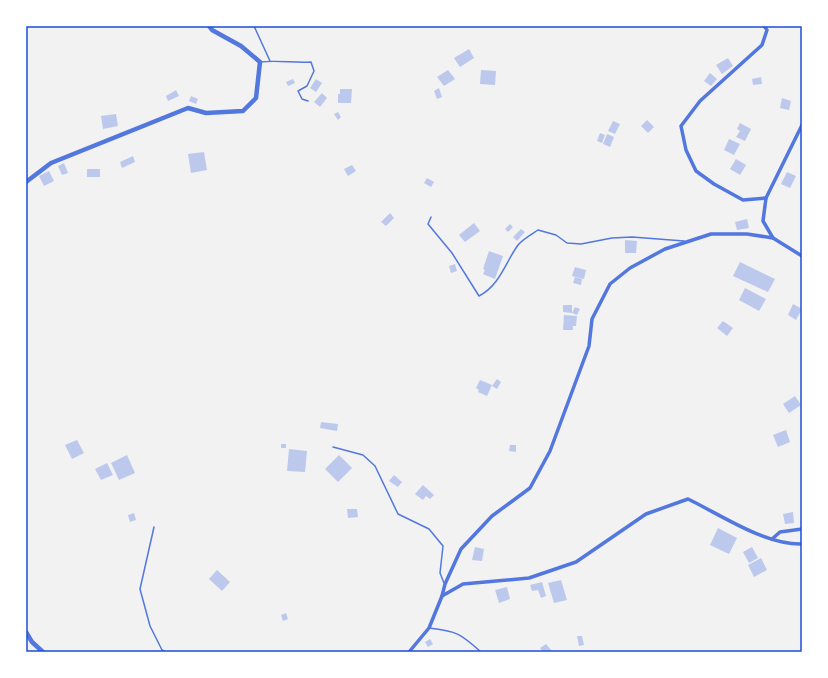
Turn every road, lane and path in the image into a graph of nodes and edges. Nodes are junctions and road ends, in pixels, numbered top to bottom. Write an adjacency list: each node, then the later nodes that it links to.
1 (209, 26): 5 (street)
2 (254, 26): 4 (lane)
3 (764, 26): 9 (street)
4 (270, 61): 5 (lane); 6 (lane)
5 (260, 62): 8 (street)
6 (308, 101)
7 (802, 125): 9 (street)
8 (26, 182)
9 (766, 198): 11 (street)
10 (431, 217): 12 (lane)
11 (773, 238): 12 (street); 13 (street)
12 (688, 242): 19 (street)
13 (802, 256)
14 (333, 447): 19 (lane)
15 (154, 527): 24 (lane)
16 (802, 529): 17 (street)
17 (772, 539): 18 (street); 20 (street)
18 (802, 544)
19 (445, 584): 20 (street)
20 (442, 596): 21 (street)
21 (429, 628): 25 (street); 26 (lane)
22 (26, 632): 23 (street)
23 (43, 652)
24 (166, 652)
25 (409, 652)
26 (481, 652)

